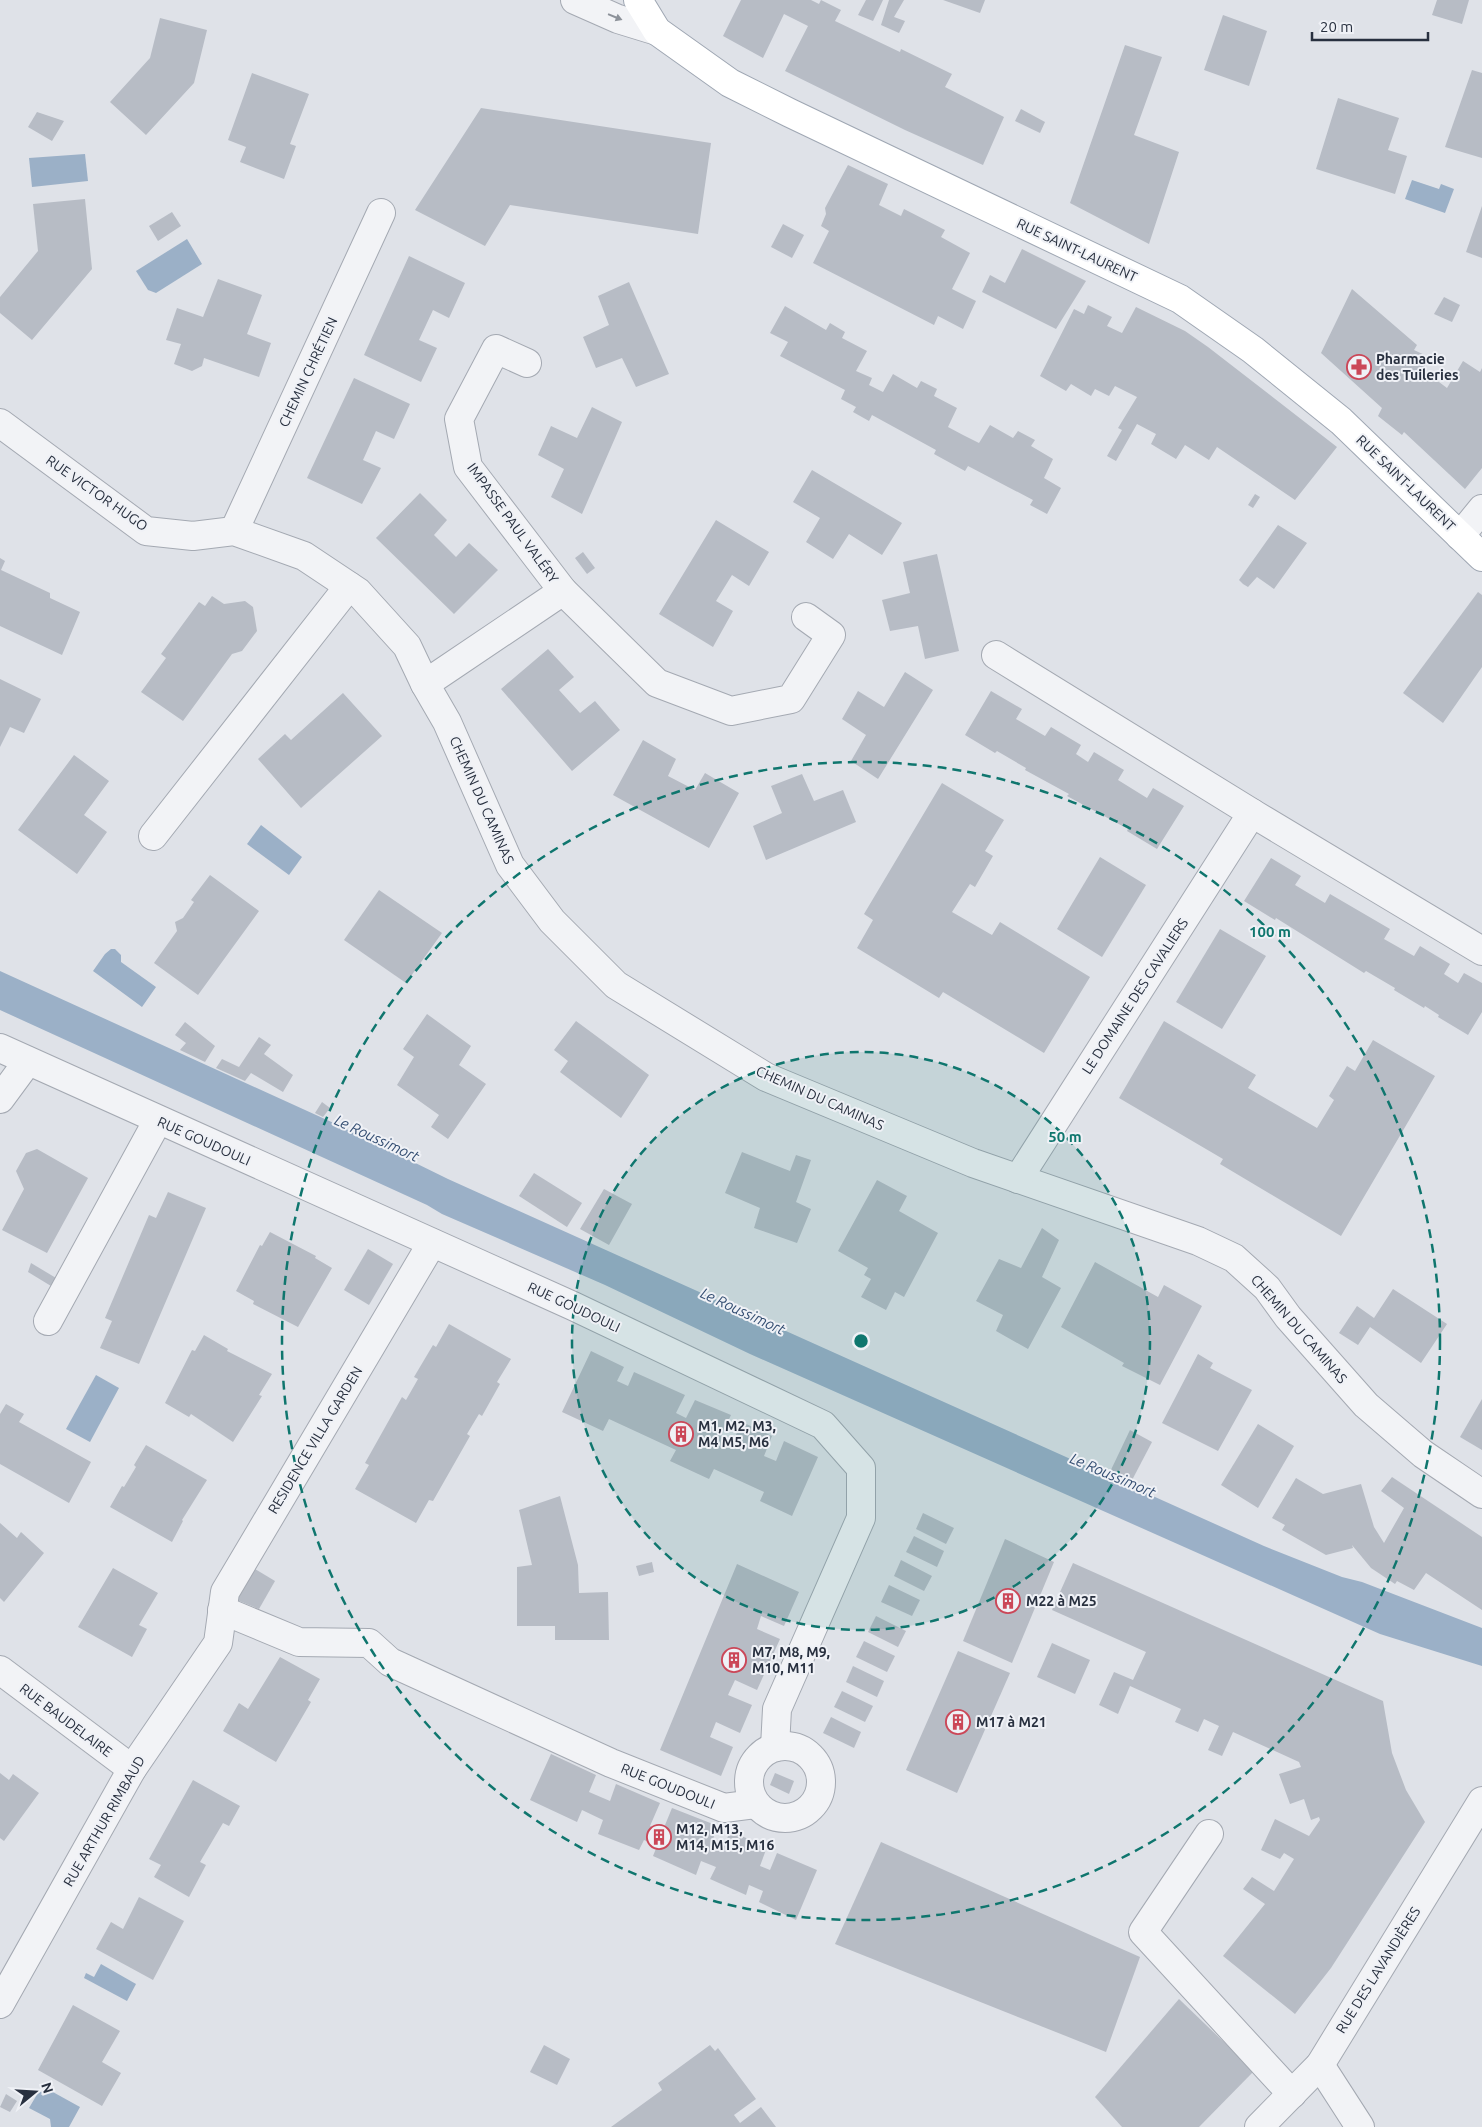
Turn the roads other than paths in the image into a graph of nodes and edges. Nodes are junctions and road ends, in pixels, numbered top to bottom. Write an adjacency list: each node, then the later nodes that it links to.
1 (574, 0): 3 (street, one-way to 3)
2 (638, 0): 3 (main road, RUE SAINT-LAURENT)
3 (657, 31): 9 (main road, RUE SAINT-LAURENT)
4 (381, 213): 8 (street, CHEMIN CHRÉTIEN)
5 (527, 363): 12 (street, IMPASSE PAUL VALÉRY)
6 (0, 423): 8 (street, RUE VICTOR HUGO)
7 (1482, 509): 9 (street)
8 (234, 531): 11 (street, CHEMIN DU CAMINAS)
9 (1460, 536): 10 (main road, RUE SAINT-LAURENT)
10 (1482, 557)
11 (349, 586): 15 (street, CHEMIN DU CAMINAS); 17 (street)
12 (563, 591): 13 (street); 15 (street)
13 (806, 617)
14 (996, 655): 16 (street)
15 (425, 684): 23 (street, CHEMIN DU CAMINAS)
16 (1252, 813): 18 (street); 23 (street, LE DOMAINE DES CAVALIERS)
17 (153, 836)
18 (1482, 951)
19 (0, 1048): 20 (street, RUE GOUDOULI)
20 (28, 1061): 21 (street); 22 (street, RUE GOUDOULI)
21 (0, 1099)
22 (158, 1120): 24 (street, RUE GOUDOULI); 25 (street)
23 (1018, 1179): 26 (street, CHEMIN DU CAMINAS)
24 (432, 1243): 27 (street, RESIDENCE VILLA GARDEN); 30 (street, RUE GOUDOULI)
25 (48, 1321)
26 (1482, 1494)
27 (222, 1610): 28 (street, RESIDENCE VILLA GARDEN); 33 (street, RUE GOUDOULI)
28 (218, 1643): 31 (street, RUE ARTHUR RIMBAUD)
29 (0, 1670): 31 (street, RUE BAUDELAIRE)
30 (776, 1747): 33 (street); 33 (street)
31 (132, 1770): 35 (street, RUE ARTHUR RIMBAUD)
32 (1482, 1801): 36 (street, RUE DES LAVANDIÈRES)
33 (756, 1804)
34 (1209, 1834): 37 (street)
35 (0, 2004)
36 (1320, 2065): 37 (street, RUE DES LAVANDIÈRES); 39 (street)
37 (1292, 2094): 38 (street, RUE DES LAVANDIÈRES)
38 (1259, 2127)
39 (1360, 2127)

